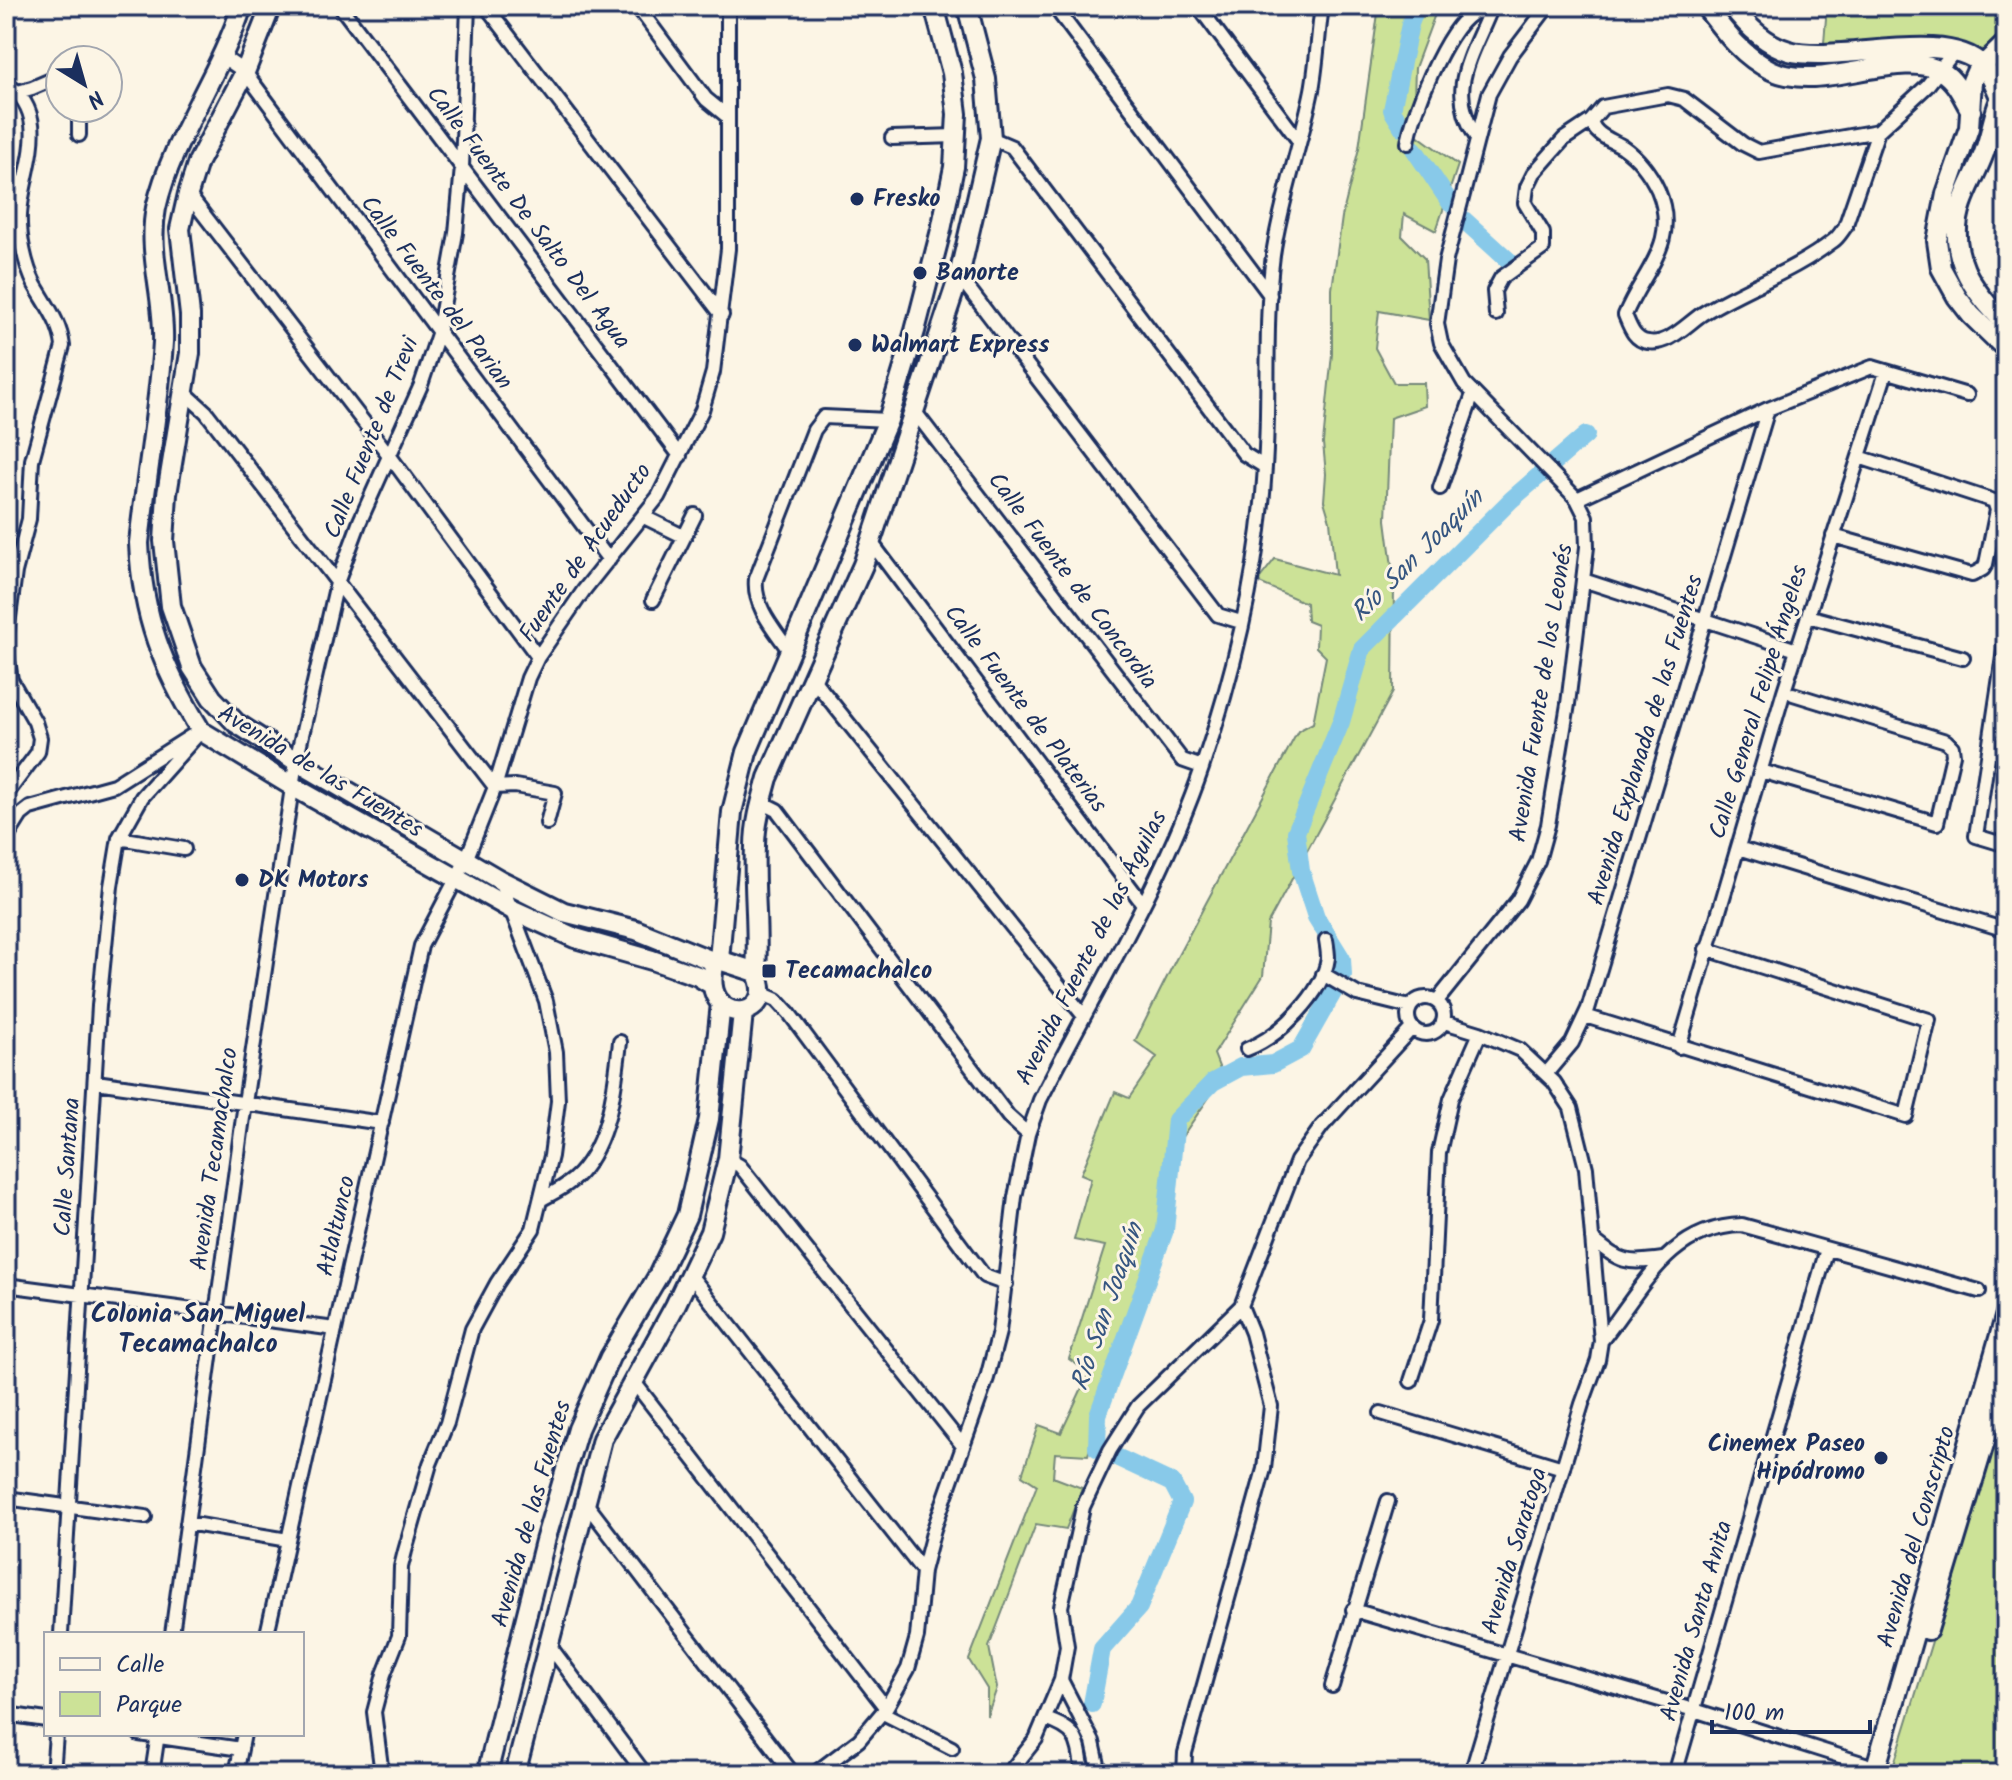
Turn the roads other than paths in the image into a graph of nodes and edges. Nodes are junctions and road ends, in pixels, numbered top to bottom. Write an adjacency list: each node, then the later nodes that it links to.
1 (242, 6): 19 (main road, Avenida de las Fuentes)
2 (271, 6): 22 (main road, Avenida de las Fuentes)
3 (340, 6): 39 (street, Calle Fuente De Salto Del Agua)
4 (468, 6): 39 (street, Calle Fuente de Trevi)
5 (486, 6): 46 (street)
6 (637, 6): 28 (street)
7 (728, 6): 28 (street, Fuente de Acueducto)
8 (934, 6): 33 (main road)
9 (967, 6): 36 (main road)
10 (1054, 6): 44 (street)
11 (1198, 6): 37 (street)
12 (1322, 6): 37 (street, Avenida Fuente de las Águilas)
13 (1548, 6): 34 (street, Avenida Fuente de los Leonés)
14 (1705, 6): 21 (main road)
15 (1732, 6): 18 (main road)
16 (1491, 8): 34 (street); 38 (street)
17 (2005, 47): 20 (main road)
18 (1954, 52): 20 (main road); 21 (street)
19 (223, 57): 22 (street, Calle Fuente del Parian); 85 (main road, Avenida de las Fuentes)
20 (1982, 64): 26 (main road); 27 (main road)
21 (1941, 71): 27 (main road); 31 (street)
22 (245, 72): 42 (main road, Avenida de las Fuentes); 48 (street, Calle Fuente del Parian)
23 (6, 83): 25 (street)
24 (44, 83): 25 (street)
25 (18, 92): 40 (street)
26 (2003, 92): 47 (main road)
27 (1971, 111): 49 (main road)
28 (728, 117): 46 (street, Fuente de Acueducto)
29 (1591, 121): 31 (street); 31 (street); 45 (street)
30 (79, 124): 32 (street)
31 (1878, 131)
32 (79, 135)
33 (956, 136): 35 (street); 54 (main road)
34 (1476, 137): 52 (street, Avenida Fuente de los Leonés)
35 (892, 138)
36 (991, 138): 43 (main road); 60 (street)
37 (1299, 141): 44 (street, Avenida Fuente de las Águilas)
38 (1408, 143)
39 (462, 167): 48 (street, Calle Fuente de Trevi); 58 (street, Calle Fuente De Salto Del Agua)
40 (25, 182): 41 (street); 76 (street)
41 (6, 184)
42 (188, 194): 51 (main road, Avenida de las Fuentes); 57 (street)
43 (959, 276): 56 (main road); 74 (street)
44 (1270, 295): 60 (street, Avenida Fuente de las Águilas)
45 (1496, 314)
46 (722, 315): 58 (street, Fuente de Acueducto)
47 (2006, 324)
48 (438, 334): 57 (street, Calle Fuente de Trevi); 68 (street, Calle Fuente del Parian)
49 (2006, 349)
50 (1886, 372): 53 (street); 55 (street); 59 (street, Calle General Felipe Ángeles)
51 (184, 392): 70 (street); 84 (main road, Avenida de las Fuentes)
52 (1473, 394): 61 (street); 62 (street, Avenida Fuente de los Leonés)
53 (1967, 395)
54 (892, 409): 56 (main road); 79 (main road); 79 (street)
55 (1768, 409): 62 (street); 73 (street, Avenida Explanada de las Fuentes)
56 (915, 412): 67 (main road); 89 (street, Calle Fuente de Concordia)
57 (389, 455): 70 (street, Calle Fuente de Trevi); 80 (street)
58 (680, 456): 64 (street, Fuente de Acueducto)
59 (1859, 457): 66 (street, Calle General Felipe Ángeles); 66 (street)
60 (1265, 467): 74 (street, Avenida Fuente de las Águilas)
61 (1440, 488)
62 (1577, 499): 69 (street, Avenida Fuente de los Leonés)
63 (695, 515): 65 (street)
64 (644, 517): 65 (street); 68 (street, Fuente de Acueducto)
65 (683, 536): 71 (street)
66 (1833, 536): 72 (street, Calle General Felipe Ángeles)
67 (871, 542): 82 (main road); 104 (street, Calle Fuente de Platerias)
68 (609, 560): 80 (street, Fuente de Acueducto)
69 (1583, 580): 73 (street); 116 (street, Avenida Fuente de los Leonés)
70 (337, 583): 88 (street, Calle Fuente de Trevi); 92 (street)
71 (653, 600)
72 (1808, 616): 78 (street, Calle General Felipe Ángeles); 81 (street)
73 (1705, 619): 78 (street); 121 (street, Avenida Explanada de las Fuentes)
74 (1241, 622): 89 (street, Avenida Fuente de las Águilas)
75 (2006, 637): 86 (street)
76 (6, 640)
77 (6, 648): 93 (street)
78 (1797, 650): 90 (street, Calle General Felipe Ángeles)
79 (790, 652): 106 (main road)
80 (538, 657): 92 (street, Fuente de Acueducto)
81 (1963, 658)
82 (812, 678): 94 (main road); 120 (street)
83 (1793, 694): 90 (street)
84 (236, 723): 85 (main road); 88 (main road, Avenida de las Fuentes)
85 (201, 731): 91 (main road, Avenida de las Fuentes); 96 (street, Calle Santana); 97 (street)
86 (1989, 750): 87 (street); 98 (street)
87 (2006, 754)
88 (296, 761): 91 (street, Calle Fuente de Trevi); 101 (main road, Avenida de las Fuentes)
89 (1202, 767): 104 (street, Avenida Fuente de las Águilas)
90 (1761, 771): 99 (street, Calle General Felipe Ángeles)
91 (292, 786): 102 (main road, Avenida de las Fuentes); 130 (street, Avenida Tecamachalco)
92 (495, 787): 95 (street); 101 (street, Fuente de Acueducto)
93 (6, 795)
94 (761, 802): 107 (main road); 132 (street)
95 (547, 823)
96 (119, 838): 100 (street); 129 (street, Calle Santana)
97 (6, 839)
98 (2006, 845)
99 (1738, 848): 108 (street); 110 (street, Calle General Felipe Ángeles)
100 (184, 849)
101 (466, 860): 102 (street, Fuente de Acueducto); 103 (main road, Avenida de las Fuentes)
102 (454, 879): 105 (main road, Avenida de las Fuentes); 131 (street, Atlaltunco)
103 (500, 880): 105 (street); 111 (main road, Avenida de las Fuentes)
104 (1143, 904): 120 (street, Avenida Fuente de las Águilas)
105 (511, 909): 114 (main road, Avenida de las Fuentes); 134 (street)
106 (724, 924): 107 (main road); 111 (main road)
107 (756, 925): 112 (main road)
108 (2006, 930)
109 (1326, 940): 113 (street)
110 (1706, 949): 126 (street, Calle General Felipe Ángeles); 126 (street)
111 (717, 961): 112 (main road); 114 (main road)
112 (756, 972): 115 (main road)
113 (1333, 980): 118 (street); 127 (street)
114 (711, 984): 117 (main road)
115 (761, 993): 119 (main road); 139 (street)
116 (1437, 1001): 118 (street); 122 (street)
117 (721, 1003): 119 (main road); 142 (main road, Avenida de las Fuentes)
118 (1410, 1007): 123 (street)
119 (743, 1012): 133 (main road, Avenida de las Fuentes)
120 (1083, 1015): 132 (street, Avenida Fuente de las Águilas)
121 (1585, 1016): 126 (street); 128 (street, Avenida Explanada de las Fuentes)
122 (1444, 1022): 123 (street); 124 (street)
123 (1412, 1028): 145 (street)
124 (1480, 1033): 128 (street); 153 (street)
125 (620, 1042): 134 (street)
126 (1679, 1047)
127 (1247, 1049)
128 (1546, 1074): 135 (street)
129 (96, 1082): 130 (street); 143 (street, Calle Santana)
130 (245, 1103): 131 (street); 146 (street, Avenida Tecamachalco)
131 (382, 1123): 150 (street, Atlaltunco)
132 (1028, 1134): 139 (street, Avenida Fuente de las Águilas)
133 (728, 1159): 138 (main road, Avenida de las Fuentes); 156 (street)
134 (542, 1199): 190 (street)
135 (1592, 1239): 137 (street); 151 (street)
136 (1827, 1249): 137 (street); 141 (street); 174 (street, Avenida Santa Anita)
137 (1663, 1259): 151 (street)
138 (691, 1276): 144 (main road, Avenida de las Fuentes); 165 (street)
139 (1006, 1284): 156 (street, Avenida Fuente de las Águilas)
140 (6, 1285): 143 (street)
141 (1979, 1291)
142 (647, 1295): 144 (main road); 147 (main road, Avenida de las Fuentes)
143 (82, 1296): 146 (street); 161 (street, Calle Santana)
144 (675, 1306): 149 (main road, Avenida de las Fuentes)
145 (1241, 1306): 172 (street); 198 (street)
146 (216, 1313): 150 (street); 163 (street, Avenida Tecamachalco)
147 (636, 1313): 149 (main road); 186 (main road, Avenida de las Fuentes)
148 (2006, 1314): 185 (main road, Avenida del Conscripto)
149 (664, 1327): 154 (main road, Avenida de las Fuentes)
150 (335, 1329): 164 (street, Atlaltunco)
151 (1601, 1341): 157 (street, Avenida Saratoga)
152 (2006, 1371): 201 (main road, Avenida del Conscripto)
153 (1411, 1381)
154 (634, 1382): 160 (main road, Avenida de las Fuentes); 175 (street)
155 (1381, 1413): 157 (street)
156 (963, 1446): 165 (street, Avenida Fuente de las Águilas)
157 (1563, 1468): 171 (street, Avenida Saratoga)
158 (6, 1498): 161 (street)
159 (1388, 1501): 166 (street)
160 (585, 1502): 170 (main road, Avenida de las Fuentes); 193 (street)
161 (70, 1507): 162 (street); 167 (street, Calle Santana)
162 (145, 1517)
163 (187, 1523): 164 (street); 168 (street, Avenida Tecamachalco)
164 (288, 1540): 169 (street, Atlaltunco)
165 (923, 1571): 175 (street, Avenida Fuente de las Águilas)
166 (1353, 1610): 171 (street); 173 (street)
167 (61, 1632)
168 (172, 1632)
169 (267, 1632)
170 (549, 1645): 191 (main road, Avenida de las Fuentes); 192 (street)
171 (1507, 1655): 174 (street); 199 (street, Avenida Saratoga)
172 (1061, 1680): 177 (street); 197 (street)
173 (1332, 1686)
174 (1694, 1710): 185 (street); 200 (street, Avenida Santa Anita)
175 (884, 1711): 183 (street); 194 (street, Avenida Fuente de las Águilas)
176 (6, 1714): 178 (street)
177 (1045, 1719): 195 (street); 196 (street)
178 (44, 1720)
179 (56, 1736): 187 (street)
180 (158, 1736): 188 (street)
181 (164, 1736): 184 (street)
182 (244, 1736): 184 (street)
183 (952, 1748)
184 (241, 1749): 189 (street)
185 (1869, 1769)
186 (489, 1773)
187 (53, 1774)
188 (152, 1774)
189 (236, 1774)
190 (382, 1774)
191 (515, 1774)
192 (645, 1774)
193 (793, 1774)
194 (814, 1774)
195 (1008, 1774)
196 (1083, 1774)
197 (1100, 1774)
198 (1184, 1774)
199 (1471, 1774)
200 (1675, 1774)
201 (1885, 1774)

